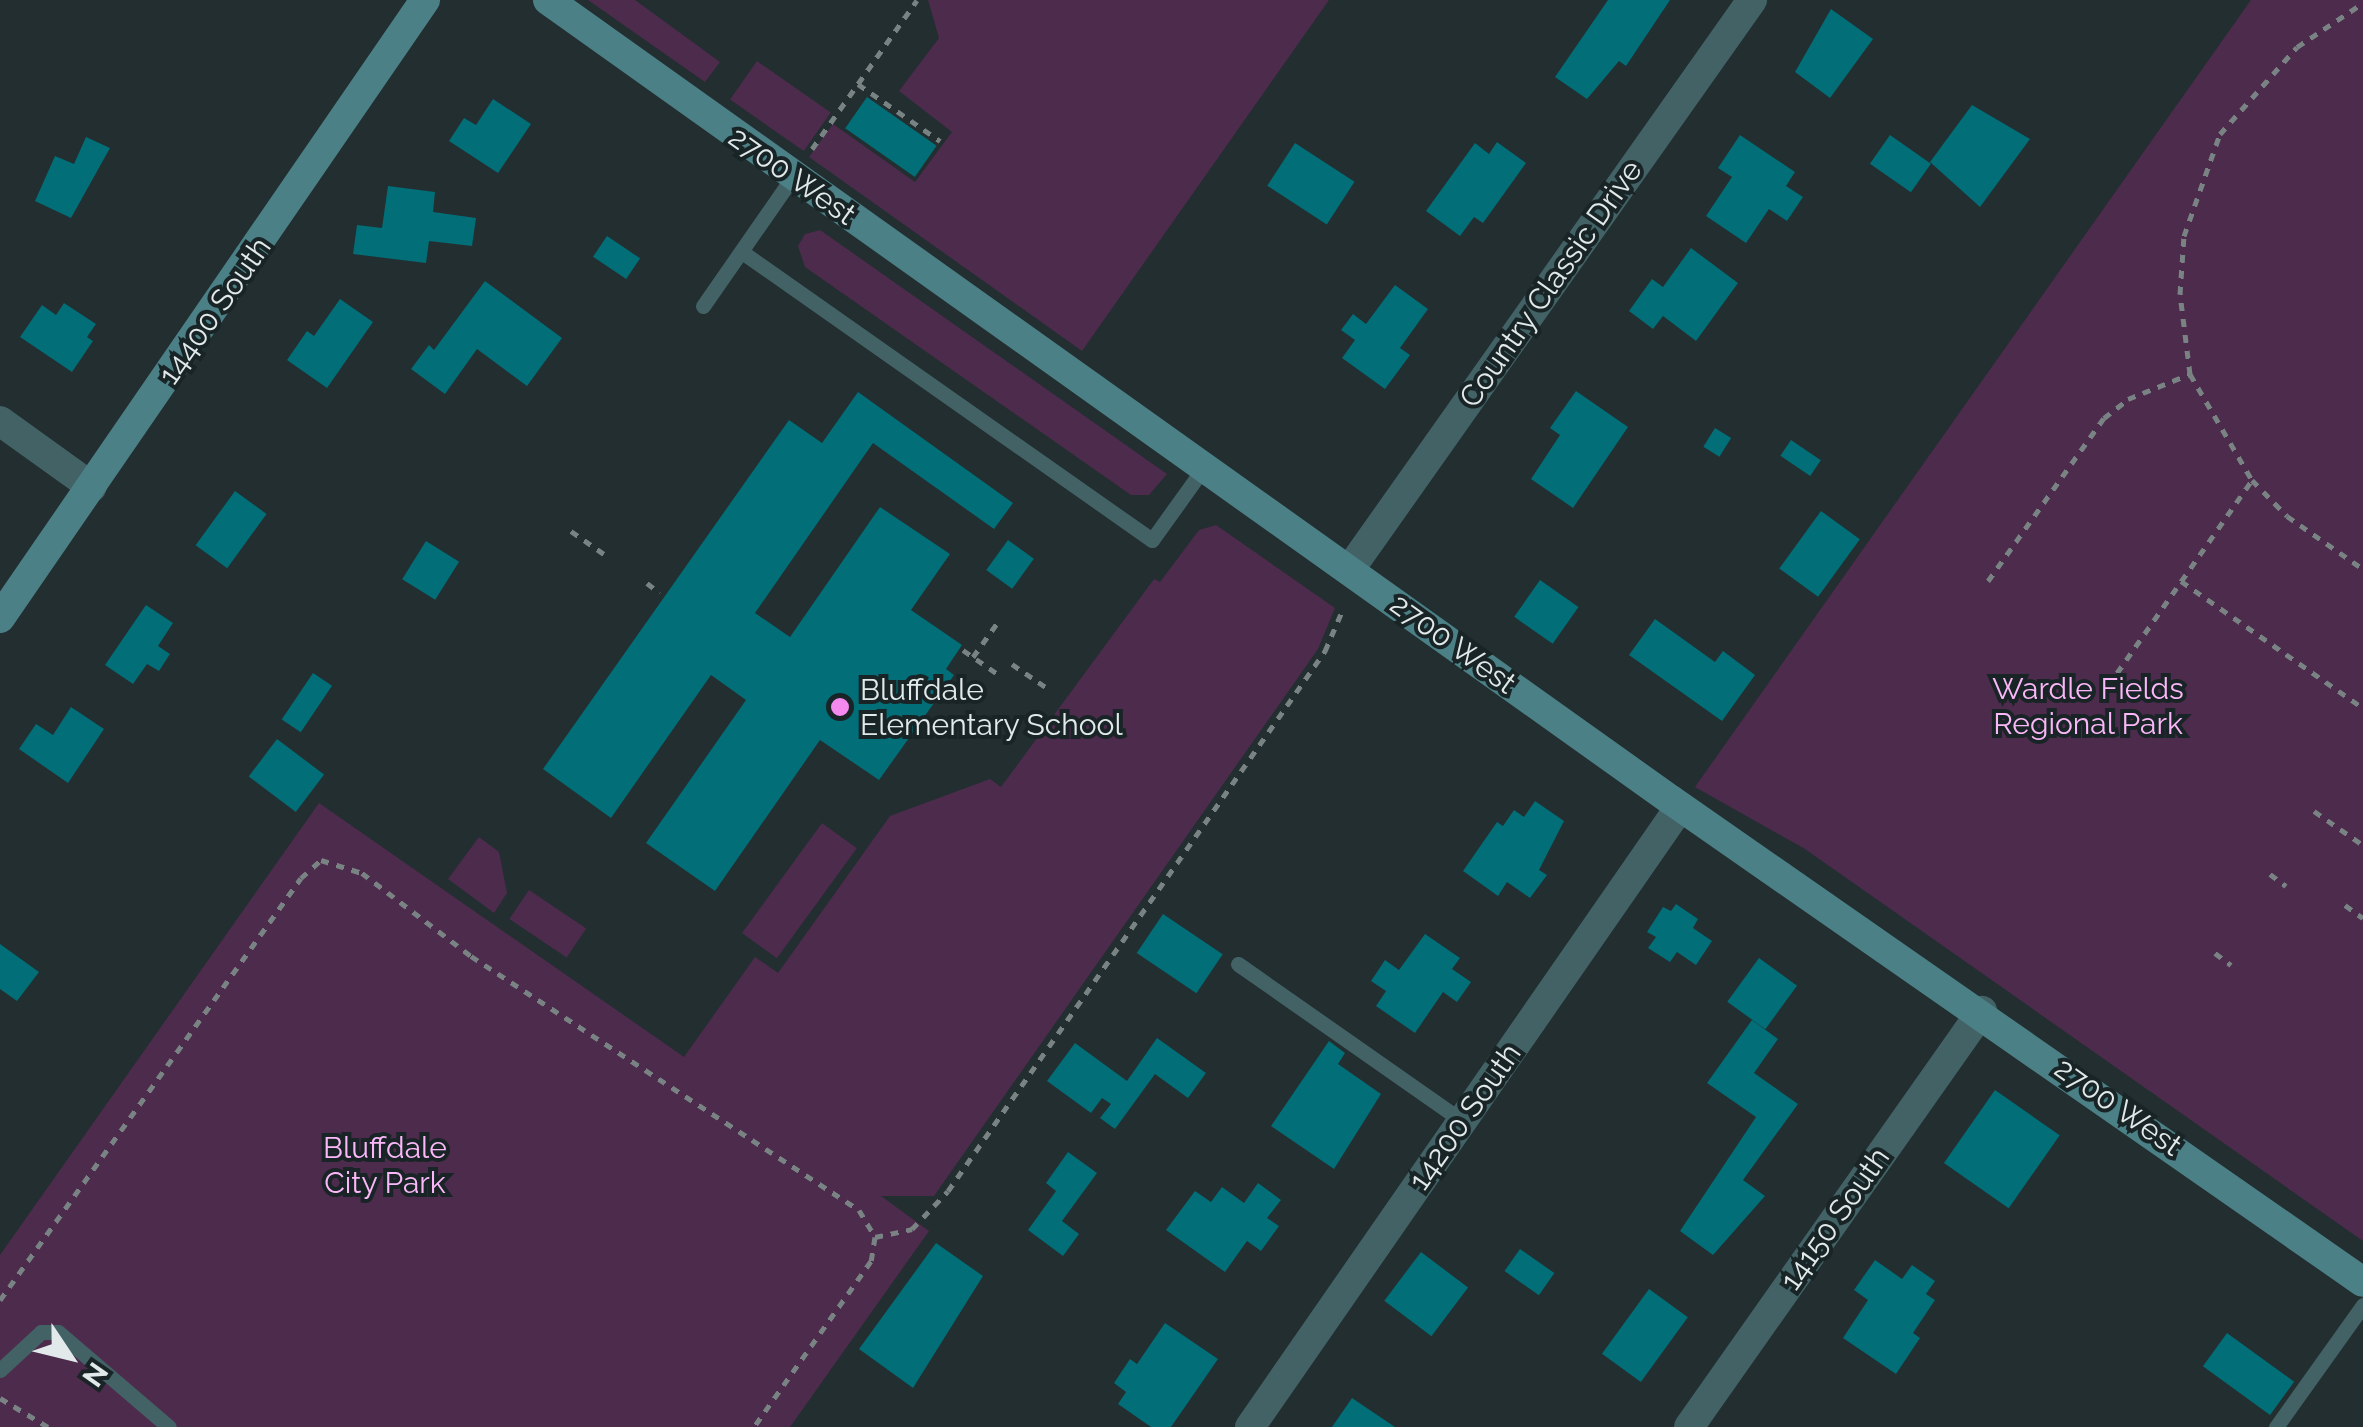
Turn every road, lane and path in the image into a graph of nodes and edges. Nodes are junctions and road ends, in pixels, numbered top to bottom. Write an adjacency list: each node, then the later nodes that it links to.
1 (425, 0): 16 (main road, 14400 South)
2 (548, 0): 9 (main road, 2700 West)
3 (917, 0): 6 (path)
4 (1752, 0): 19 (street, Country Classic Drive)
5 (2363, 3): 12 (path)
6 (858, 84): 7 (path); 8 (path)
7 (940, 141)
8 (812, 149)
9 (792, 178): 10 (lane); 14 (main road, 2700 West)
10 (742, 252): 11 (lane); 14 (lane)
11 (703, 306)
12 (2190, 374): 15 (path); 21 (path)
13 (0, 422): 16 (street)
14 (1205, 466): 19 (main road, 2700 West)
15 (2252, 480): 20 (path); 22 (path)
16 (92, 487): 26 (main road, 14400 South)
17 (571, 531): 18 (path)
18 (604, 554)
19 (1350, 569): 35 (main road, 2700 West)
20 (2363, 569)
21 (1988, 581)
22 (2181, 581): 31 (path); 34 (path)
23 (647, 584): 24 (path)
24 (660, 593)
25 (1342, 609): 47 (path)
26 (0, 618)
27 (998, 622): 29 (path)
28 (964, 650): 29 (path)
29 (973, 657): 32 (path)
30 (1012, 664): 33 (path)
31 (2118, 673)
32 (1002, 677)
33 (1047, 688)
34 (2363, 708)
35 (1680, 807): 45 (main road, 2700 West); 46 (street, 14200 South)
36 (2314, 811): 37 (path)
37 (2363, 846)
38 (2270, 874): 39 (path)
39 (2286, 886)
40 (2345, 905): 41 (path)
41 (2363, 918)
42 (2215, 953): 44 (path)
43 (1238, 964): 46 (lane)
44 (2231, 964)
45 (1982, 1012): 48 (main road, 2700 West); 57 (street, 14150 South)
46 (1462, 1121): 56 (street, 14200 South)
47 (875, 1238): 49 (path); 55 (path)
48 (2363, 1282)
49 (0, 1300)
50 (2363, 1305): 58 (lane)
51 (0, 1370): 54 (lane)
52 (0, 1398): 53 (path)
53 (48, 1427)
54 (169, 1427)
55 (754, 1427)
56 (1250, 1427)
57 (1688, 1427)
58 (2276, 1427)

